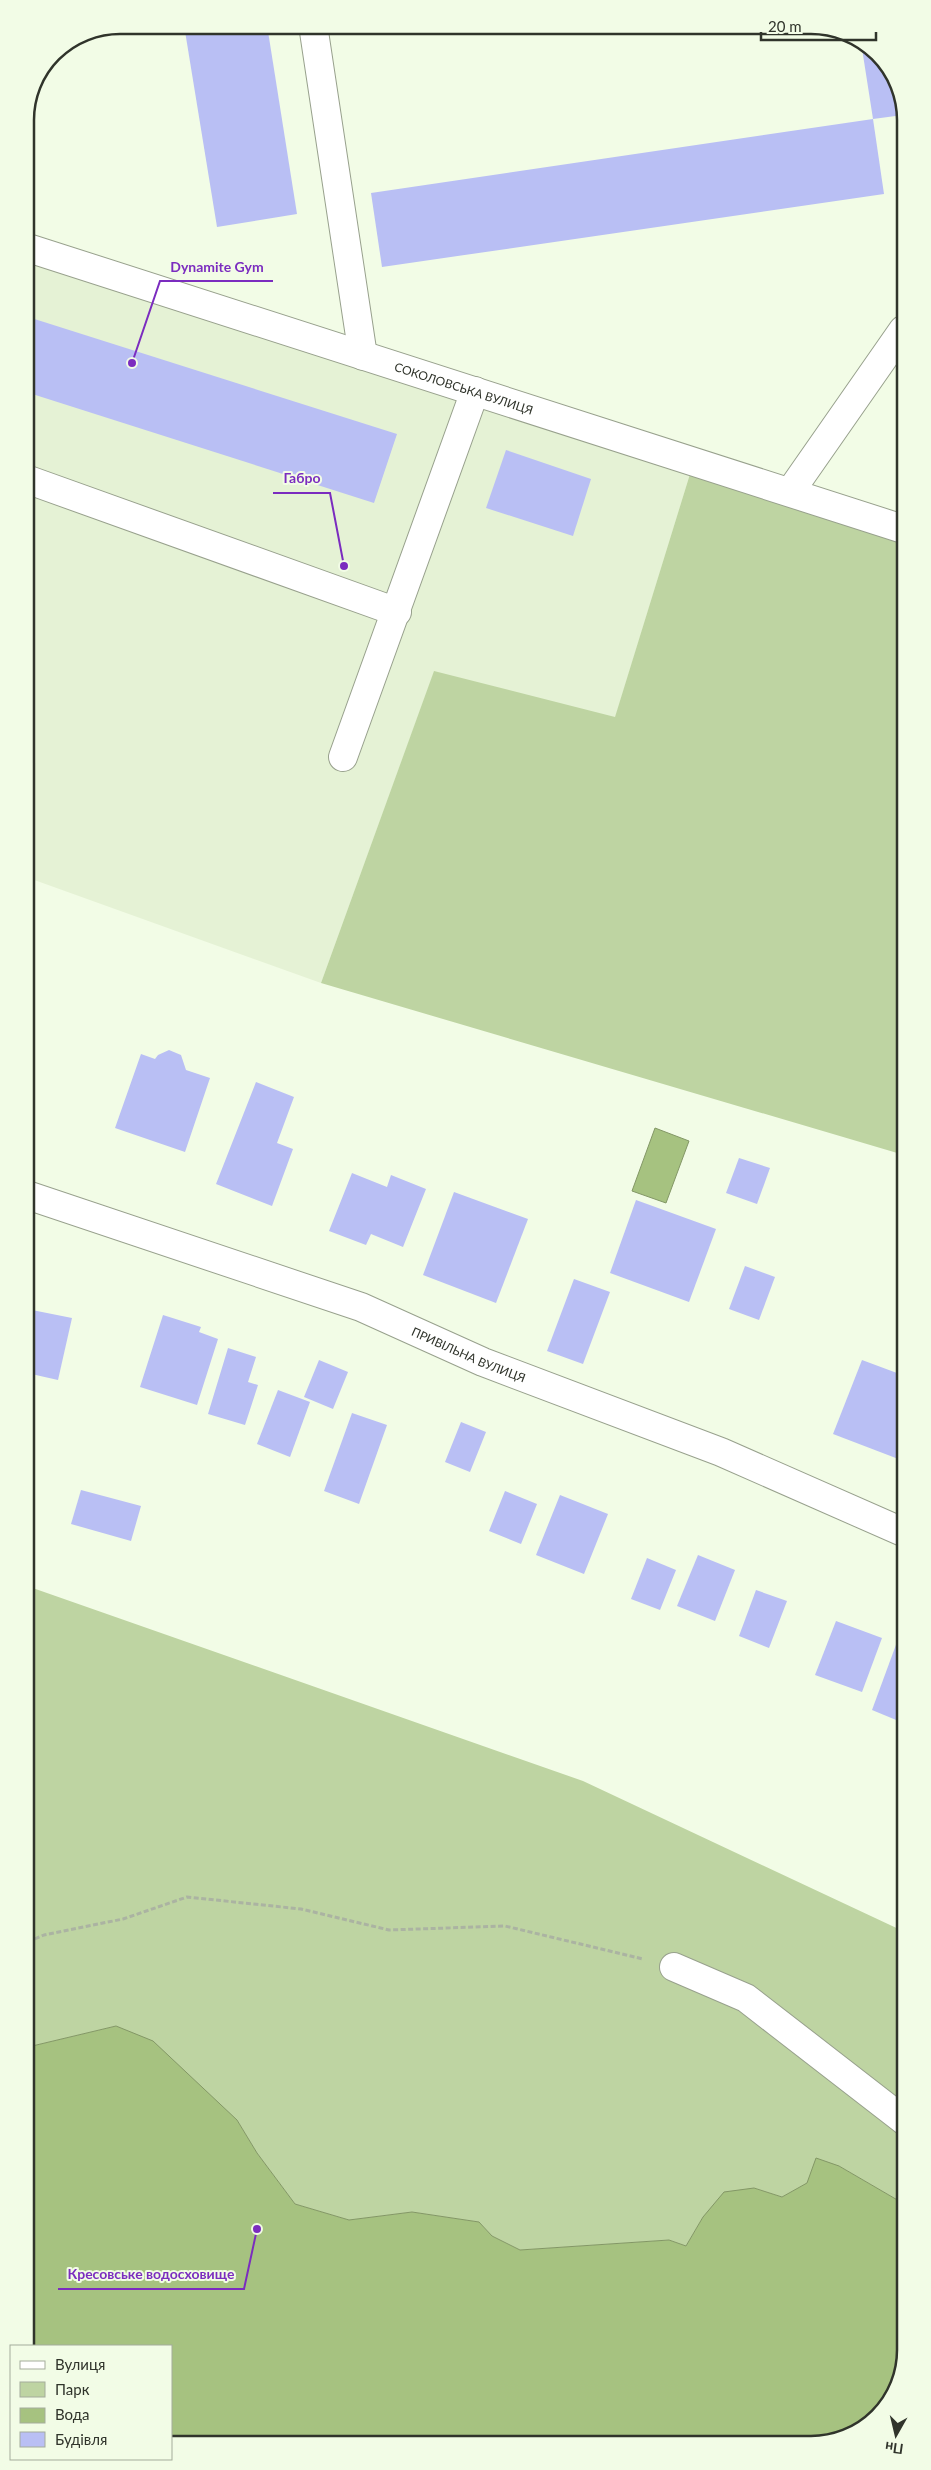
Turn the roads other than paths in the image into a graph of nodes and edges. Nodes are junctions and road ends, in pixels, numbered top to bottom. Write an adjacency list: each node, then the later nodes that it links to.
1 (314, 34): 4 (street)
2 (34, 250): 4 (street, СОКОЛОВСЬКА ВУЛИЦЯ)
3 (897, 339): 7 (street)
4 (363, 356): 5 (street, СОКОЛОВСЬКА ВУЛИЦЯ)
5 (475, 391): 7 (street, СОКОЛОВСЬКА ВУЛИЦЯ); 9 (street)
6 (34, 482): 9 (street)
7 (790, 492): 8 (street, СОКОЛОВСЬКА ВУЛИЦЯ)
8 (897, 527)
9 (397, 612): 10 (street)
10 (343, 757)
11 (34, 1197): 12 (street, ПРИВІЛЬНА ВУЛИЦЯ)
12 (897, 1529)
13 (674, 1967): 14 (street)
14 (897, 2115)

